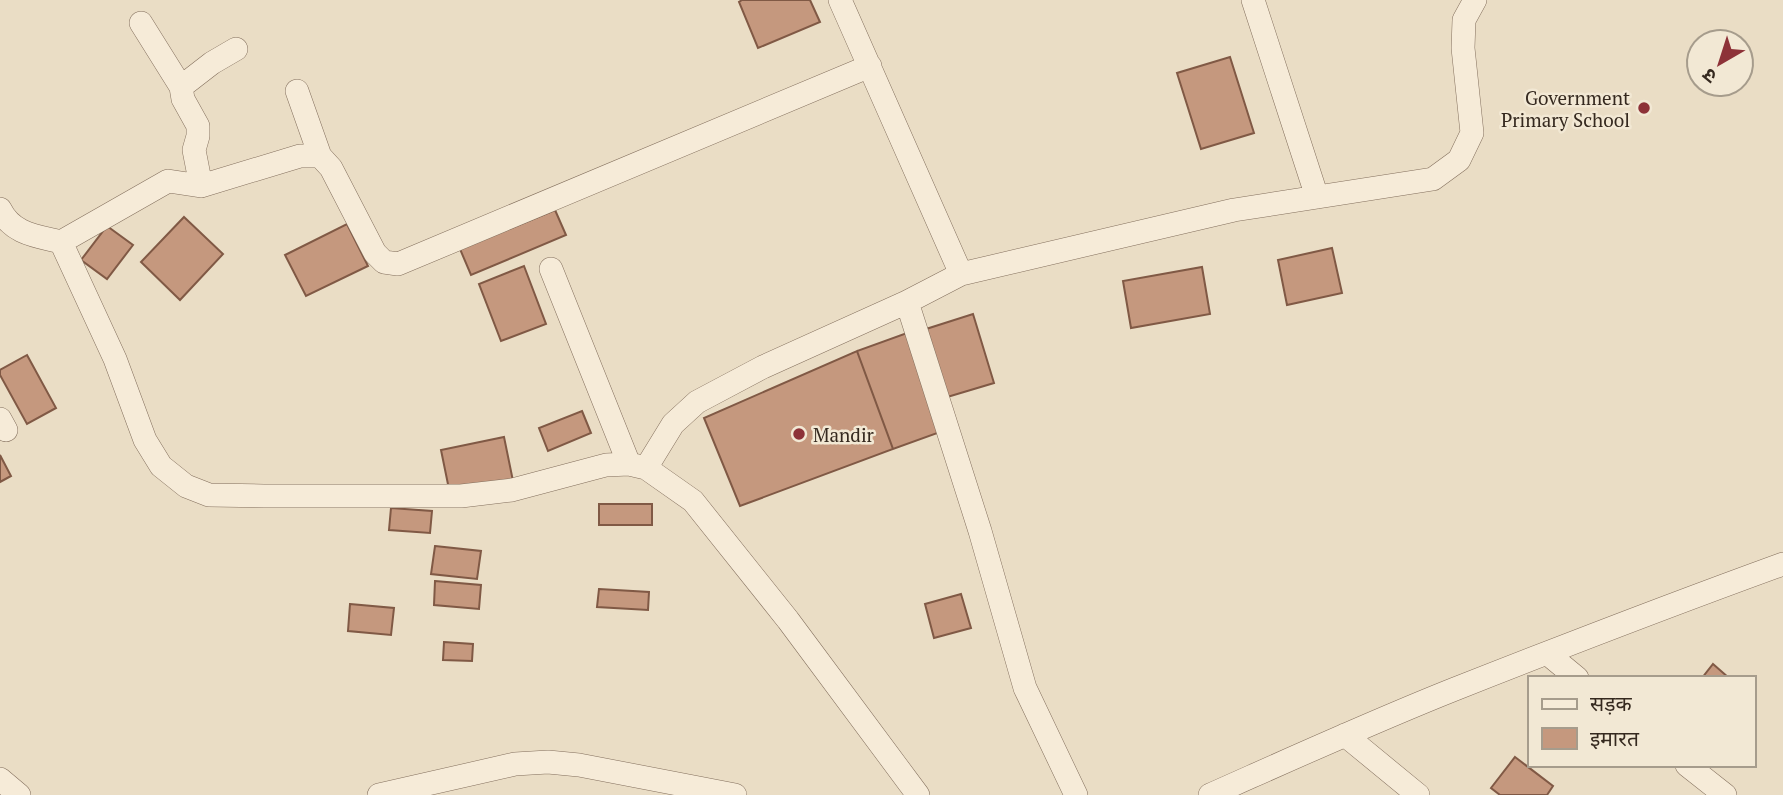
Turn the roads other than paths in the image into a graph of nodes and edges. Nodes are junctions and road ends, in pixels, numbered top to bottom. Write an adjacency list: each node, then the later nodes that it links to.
1 (840, 0): 6 (street)
2 (1253, 0): 11 (street)
3 (1475, 0): 11 (street)
4 (141, 23): 7 (street)
5 (236, 49): 7 (street)
6 (870, 66): 9 (street); 15 (street)
7 (181, 88): 10 (street)
8 (296, 91): 9 (street)
9 (320, 156): 10 (street)
10 (201, 186): 13 (street)
11 (1317, 197): 15 (street)
12 (0, 209): 13 (street)
13 (61, 242): 17 (street)
14 (551, 269): 17 (street)
15 (961, 274): 16 (street)
16 (906, 302): 17 (street); 28 (street)
17 (637, 466): 27 (street)
18 (1783, 564): 19 (street)
19 (1548, 654): 20 (street); 21 (street)
20 (1575, 676)
21 (1345, 735): 29 (street); 30 (street)
22 (1690, 767): 31 (street)
23 (0, 779): 24 (street)
24 (19, 795)
25 (379, 795): 26 (street)
26 (735, 795)
27 (918, 795)
28 (1076, 795)
29 (1210, 795)
30 (1418, 795)
31 (1725, 795)

